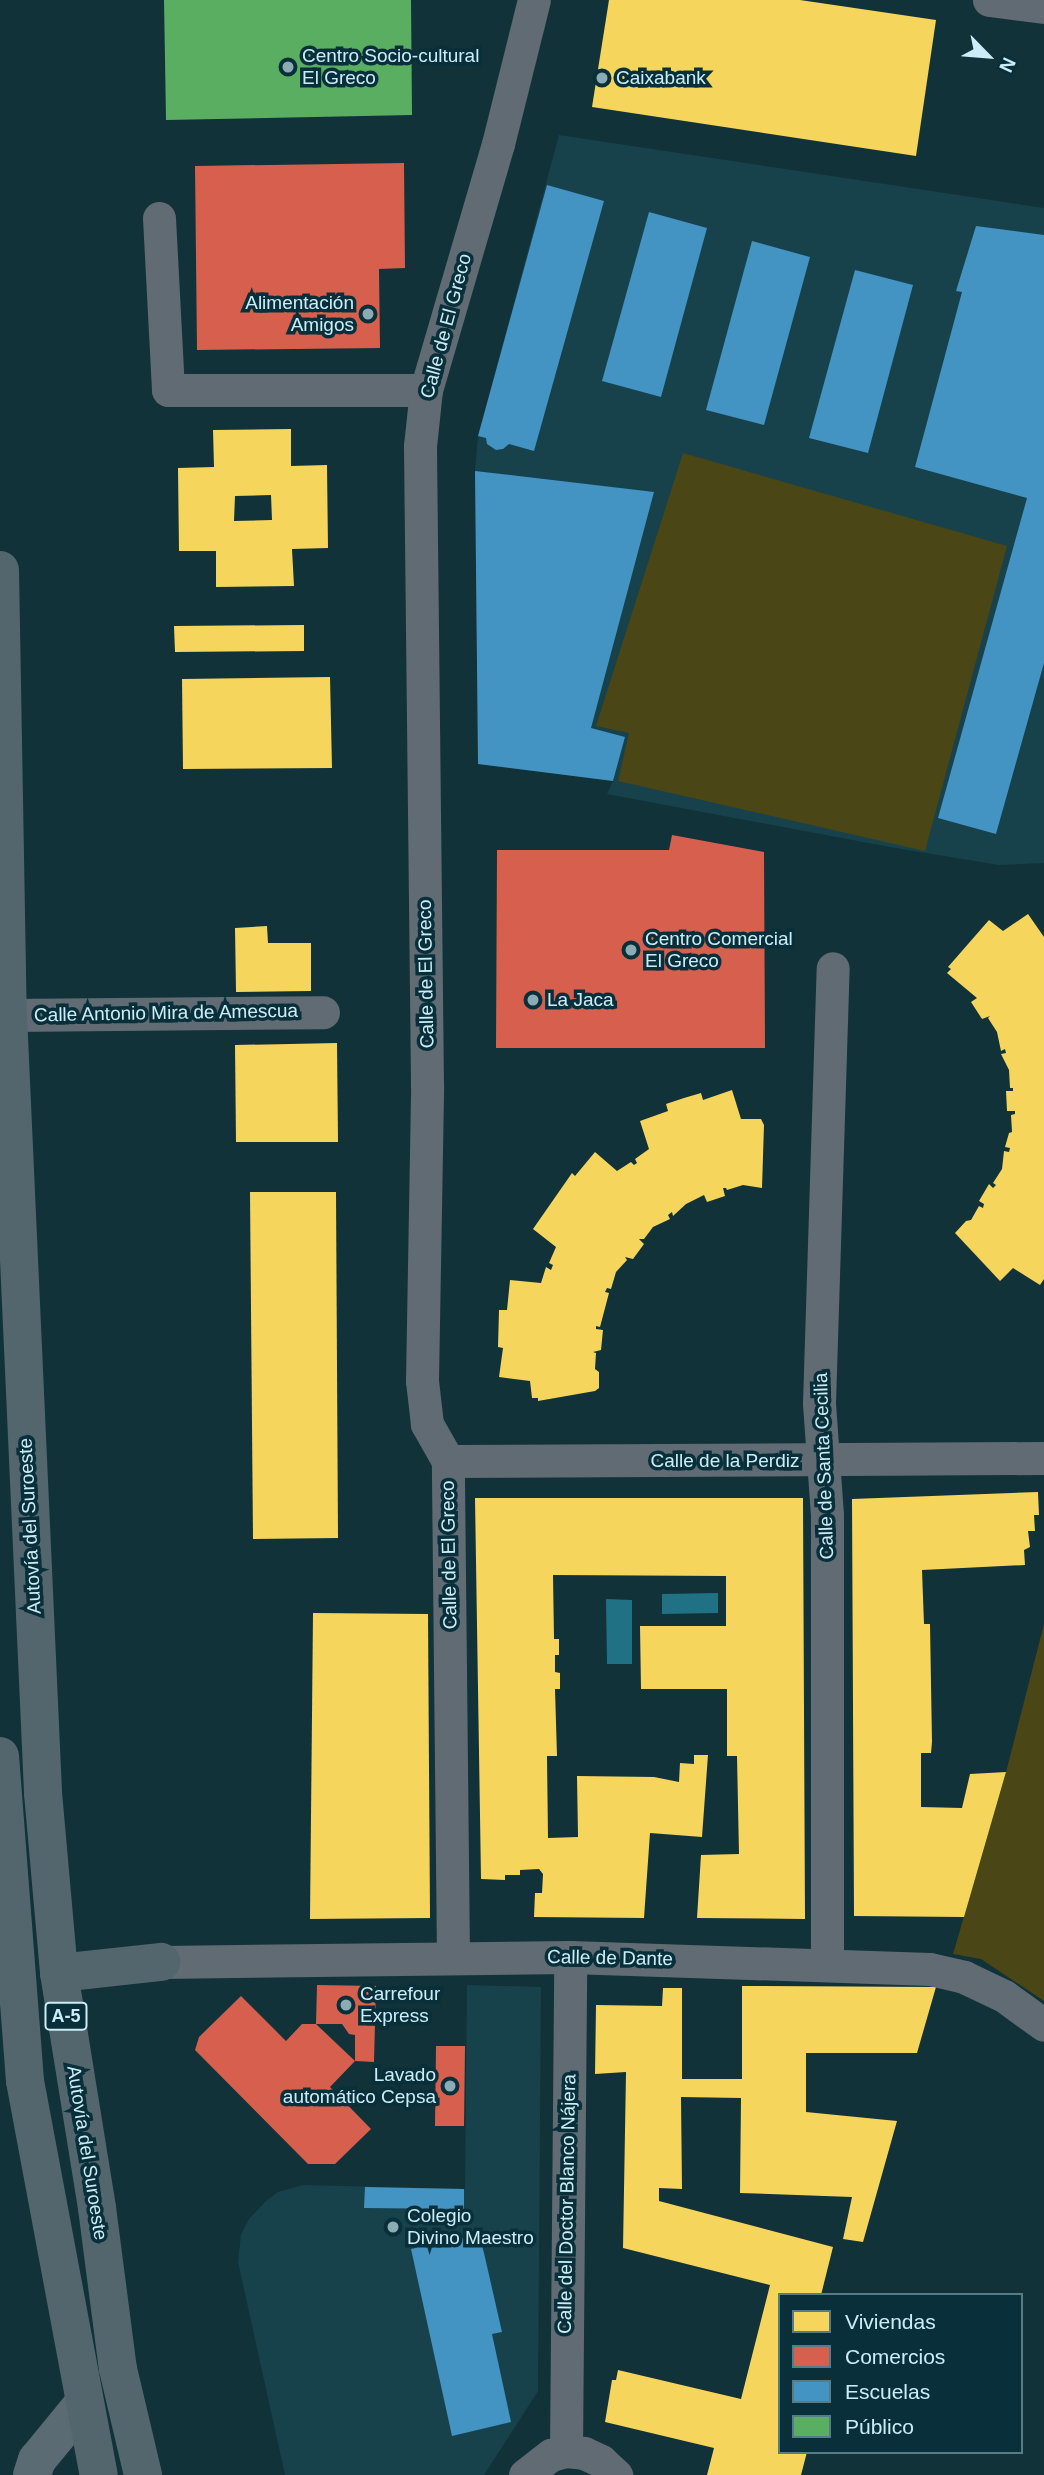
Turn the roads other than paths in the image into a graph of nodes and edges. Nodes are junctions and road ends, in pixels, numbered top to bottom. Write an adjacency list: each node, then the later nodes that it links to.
1 (534, 0): 5 (street, Calle de El Greco)
2 (989, 0): 3 (street)
3 (1044, 7)
4 (159, 218): 5 (street)
5 (426, 390): 12 (street, Calle de El Greco)
6 (0, 570): 9 (highway, Autovía del Suroeste / A-5)
7 (832, 968): 11 (street, Calle de Santa Cecilia)
8 (323, 1012): 9 (street, Calle Antonio Mira de Amescua)
9 (8, 1015): 18 (highway, Autovía del Suroeste / A-5)
10 (1044, 1458): 11 (street, Calle de la Perdiz)
11 (823, 1460): 12 (street, Calle de la Perdiz); 17 (street, Calle de Santa Cecilia)
12 (448, 1461): 14 (street, Calle de El Greco)
13 (0, 1756): 20 (highway, A-5)
14 (453, 1956): 15 (street, Calle de Dante); 16 (street, Calle de Dante)
15 (570, 1957): 17 (street, Calle de Dante); 21 (street, Calle del Doctor Blanco Nájera)
16 (161, 1962): 18 (highway)
17 (827, 1965): 19 (street, Calle de Dante)
18 (59, 1973): 24 (highway, Autovía del Suroeste / A-5)
19 (1044, 2025)
20 (83, 2404): 22 (main road); 23 (highway, A-5)
21 (566, 2451): 25 (street); 26 (street)
22 (32, 2475)
23 (99, 2475)
24 (143, 2475)
25 (526, 2475)
26 (615, 2475)

